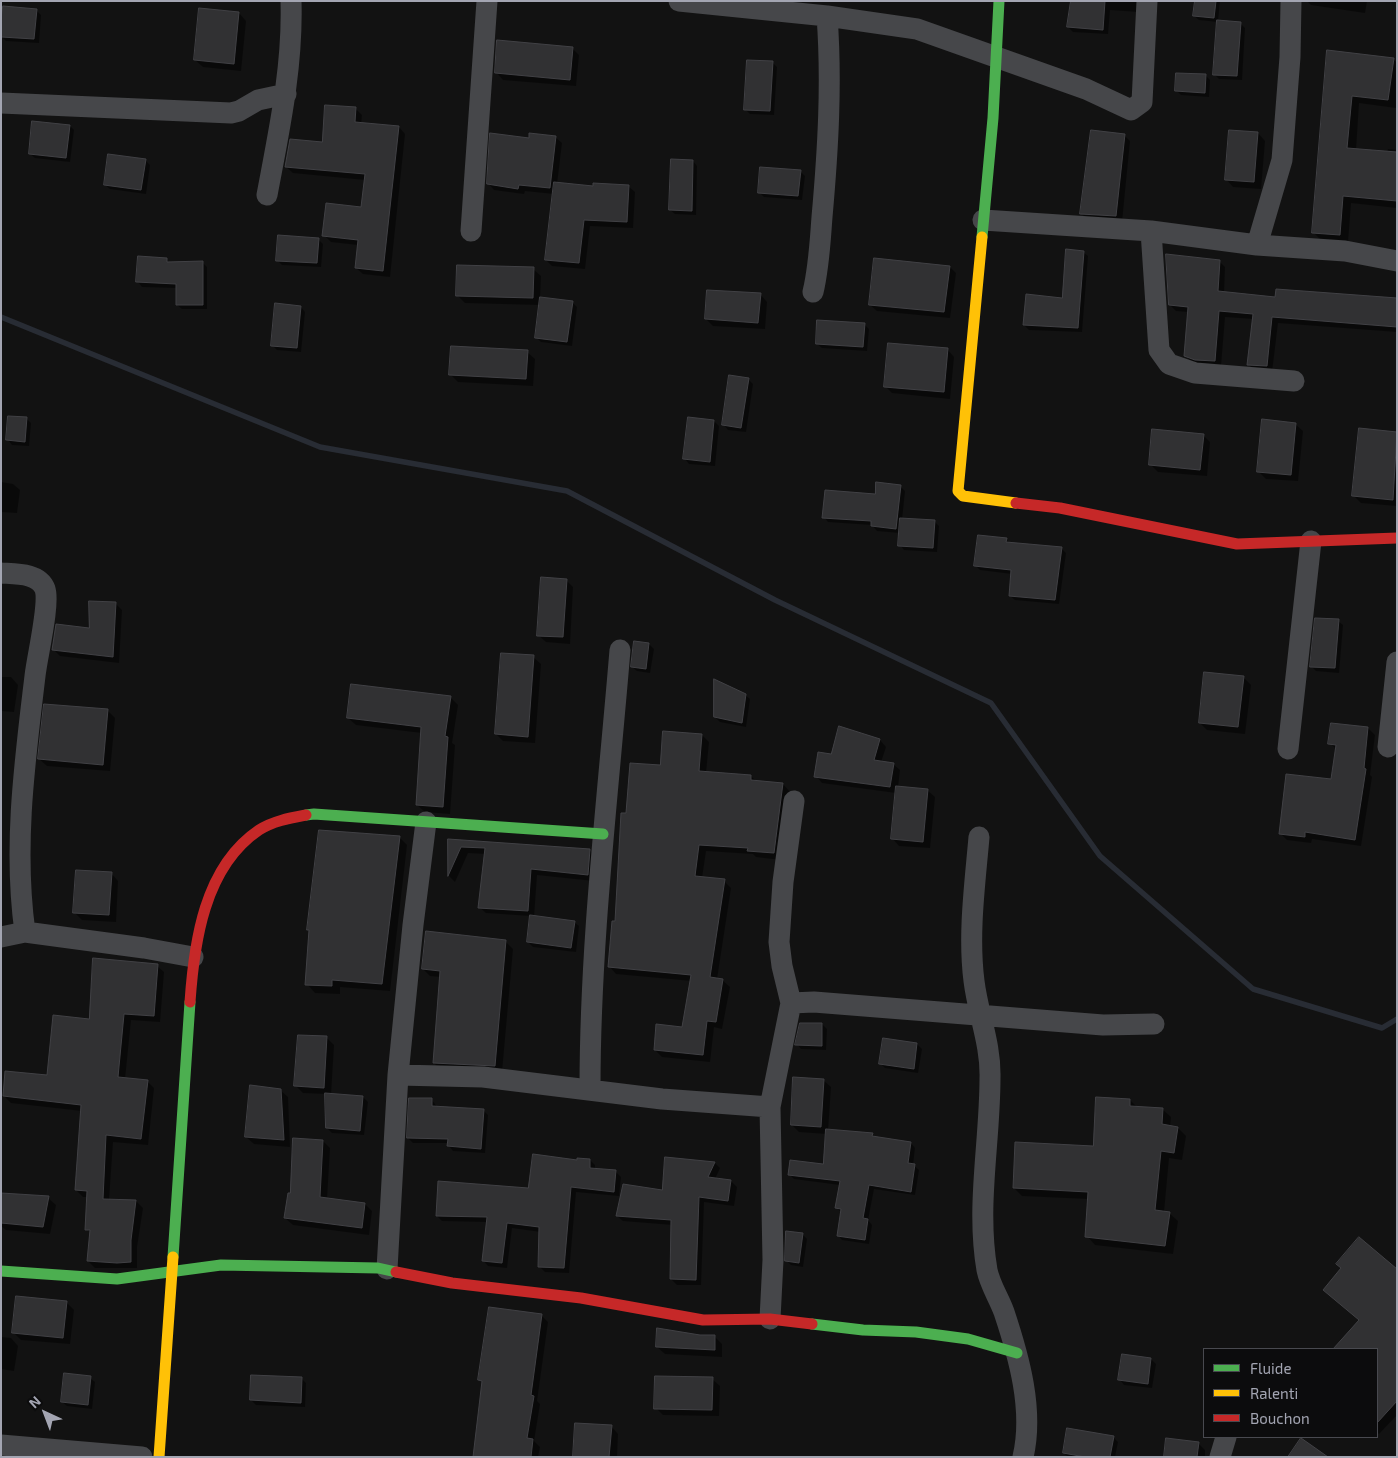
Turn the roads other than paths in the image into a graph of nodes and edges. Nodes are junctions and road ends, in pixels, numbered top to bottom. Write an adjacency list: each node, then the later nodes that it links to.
1 (291, 1): 9 (street)
2 (487, 1): 13 (street)
3 (679, 1): 7 (street)
4 (999, 1): 8 (street)
5 (1147, 1): 8 (street)
6 (1292, 1): 15 (street)
7 (827, 16): 8 (street); 17 (street)
8 (996, 56): 12 (street)
9 (286, 94): 10 (street); 11 (street)
10 (1, 102)
11 (267, 195)
12 (983, 220): 14 (street); 20 (street)
13 (470, 231)
14 (1151, 231): 15 (street); 18 (street)
15 (1257, 245): 16 (street)
16 (1397, 261)
17 (814, 292)
18 (1294, 381)
19 (1397, 538): 20 (street)
20 (1311, 541): 25 (street)
21 (1, 573): 30 (street)
22 (620, 650): 28 (street)
23 (1397, 662): 24 (street)
24 (1388, 747)
25 (1288, 749)
26 (794, 801): 33 (street)
27 (426, 822): 28 (street); 32 (street); 36 (street)
28 (603, 834): 37 (street)
29 (979, 837): 34 (street)
30 (25, 932): 31 (street); 32 (street)
31 (1, 937)
32 (193, 957): 41 (street)
33 (791, 1003): 34 (street); 38 (street)
34 (982, 1014): 35 (street); 43 (street)
35 (1154, 1024)
36 (398, 1075): 37 (street); 39 (street)
37 (590, 1088): 38 (street)
38 (770, 1107): 42 (street)
39 (387, 1269): 41 (street); 42 (street)
40 (1, 1271): 41 (street)
41 (173, 1273): 48 (street)
42 (770, 1319): 43 (street)
43 (1017, 1353): 46 (street)
44 (1226, 1438): 49 (street)
45 (1, 1445): 47 (street)
46 (1025, 1456)
47 (142, 1457)
48 (159, 1457)
49 (1220, 1457)

